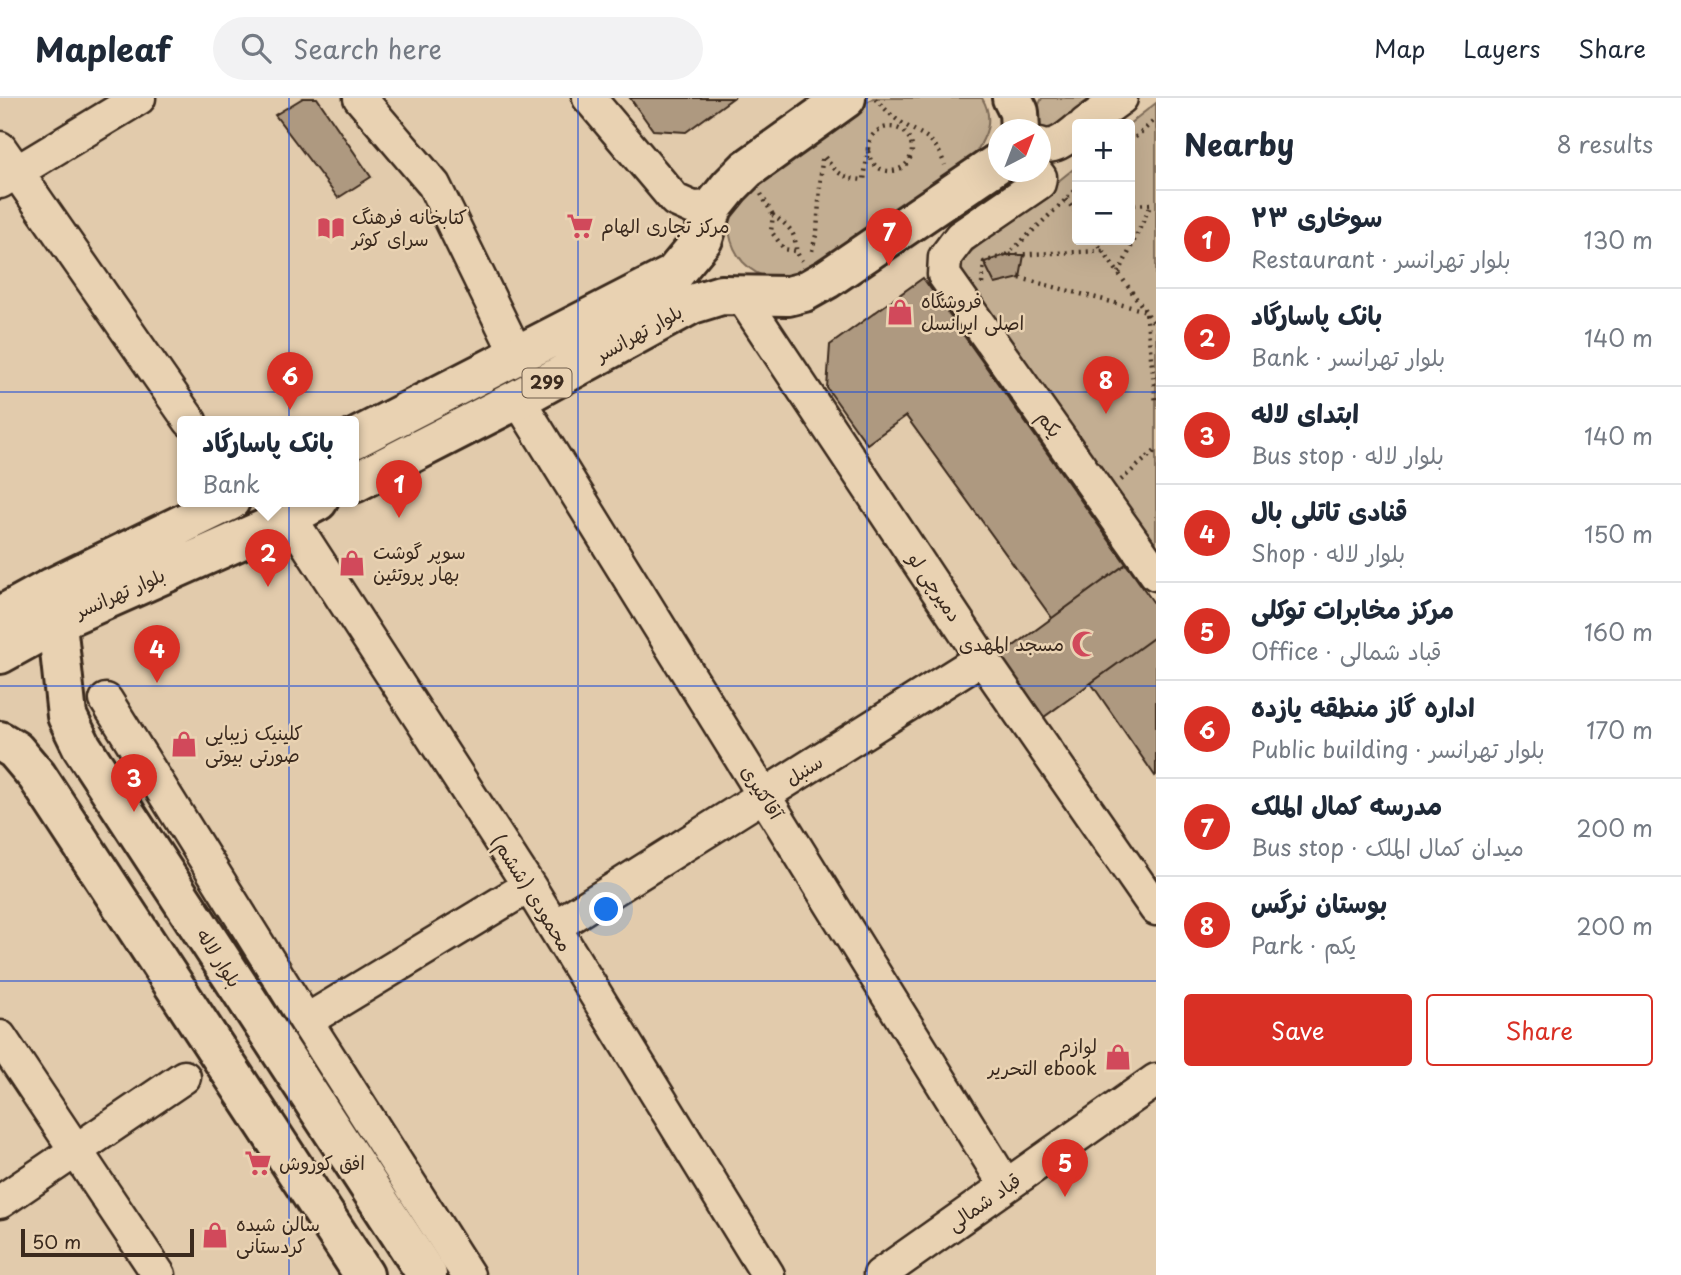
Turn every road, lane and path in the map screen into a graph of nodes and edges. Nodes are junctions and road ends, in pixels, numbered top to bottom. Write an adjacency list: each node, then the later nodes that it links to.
1 (139, 98): 15 (street)
2 (360, 98): 35 (street)
3 (589, 98): 26 (street)
4 (846, 98): 26 (main road, بلوار تهرانسر)
5 (874, 98): 9 (path)
6 (1121, 98): 7 (street)
7 (1092, 119)
8 (1156, 119): 12 (path)
9 (917, 131): 11 (path); 20 (path)
10 (1072, 134): 13 (street)
11 (906, 135): 14 (path); 14 (path)
12 (1135, 138)
13 (1051, 145)
14 (867, 149): 29 (path)
15 (5, 167): 38 (street)
16 (988, 171): 20 (main road, بلوار تهرانسر)
17 (1039, 182): 45 (street, یکم)
18 (761, 194): 25 (path)
19 (1072, 194): 21 (path)
20 (950, 197): 32 (main road, بلوار تهرانسر)
21 (1066, 199): 22 (path); 28 (path)
22 (1072, 204)
23 (1135, 205): 24 (path)
24 (1154, 205): 30 (path)
25 (773, 215): 25 (path)
26 (708, 223): 32 (main road); 35 (main road, بلوار تهرانسر / 299)
27 (1099, 245): 28 (path)
28 (1103, 251): 30 (path)
29 (803, 262)
30 (1118, 273): 33 (path)
31 (1020, 278): 33 (path)
32 (742, 297): 36 (main road, بلوار تهرانسر / 299); 49 (street, دمیرچی لو)
33 (1146, 311): 34 (path); 37 (path)
34 (1156, 326)
35 (518, 357): 39 (main road, بلوار تهرانسر / 299)
36 (518, 399): 41 (main road, بلوار تهرانسر / 299); 52 (street, آقاکثیری)
37 (1156, 403)
38 (186, 416)
39 (359, 436)
40 (1156, 450): 42 (path)
41 (359, 480)
42 (1121, 480)
43 (218, 507): 46 (main road, بلوار تهرانسر)
44 (304, 509): 47 (main road, بلوار تهرانسر); 54 (street, محمودی (ششم))
45 (1156, 574)
46 (0, 616)
47 (57, 623): 48 (main road, بلوار تهرانسر); 53 (main road, بلوار لاله)
48 (0, 654)
49 (982, 658): 52 (street, سنبل); 55 (street, دمیرچی لو)
50 (106, 700): 58 (street)
51 (0, 741): 56 (main road)
52 (764, 795): 57 (street, سنبل); 63 (street, آقاکثیری)
53 (170, 884): 56 (main road); 68 (main road, بلوار لاله)
54 (529, 886): 57 (street, محمودی (ششم)); 58 (street)
55 (1156, 909)
56 (125, 912): 67 (main road)
57 (554, 927): 70 (street, محمودی (ششم))
58 (306, 1021): 69 (street)
59 (0, 1037): 62 (street)
60 (184, 1077): 62 (street)
61 (1156, 1080): 63 (street, قباد شمالی)
62 (76, 1150): 64 (street); 66 (street)
63 (1006, 1186): 65 (street, قباد شمالی)
64 (0, 1202)
65 (890, 1272)
66 (159, 1275)
67 (364, 1275)
68 (427, 1275)
69 (468, 1275)
70 (768, 1275)

